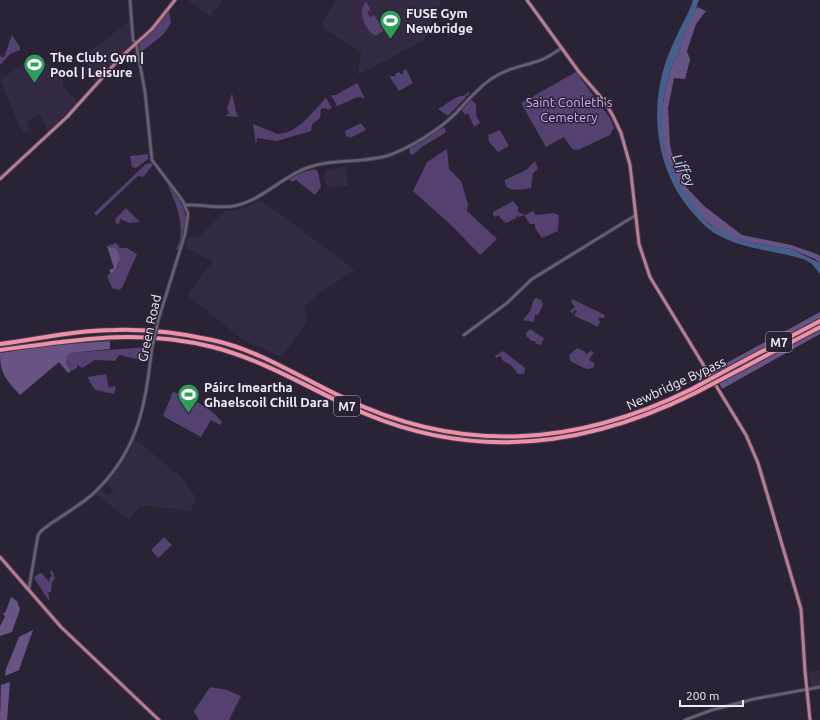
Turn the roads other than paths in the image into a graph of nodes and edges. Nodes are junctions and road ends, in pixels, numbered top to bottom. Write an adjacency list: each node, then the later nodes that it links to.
1 (130, 0): 4 (street)
2 (175, 0): 4 (main road)
3 (527, 0): 5 (main road)
4 (136, 43): 6 (main road); 7 (street)
5 (562, 48): 7 (street); 8 (main road)
6 (0, 179)
7 (186, 205): 16 (street, Green Road, bridge)
8 (636, 215): 11 (street); 18 (main road)
9 (820, 321): 14 (highway, Newbridge Bypass / M7, bridge)
10 (820, 327): 14 (highway, Newbridge Bypass / M7, bridge)
11 (464, 335)
12 (0, 344): 14 (highway, Newbridge Bypass / M7)
13 (0, 350): 14 (highway, Newbridge Bypass / M7)
14 (694, 391)
15 (0, 557): 16 (main road)
16 (29, 588): 19 (main road)
17 (820, 687): 18 (street)
18 (807, 690): 20 (street); 21 (main road)
19 (159, 720)
20 (685, 720)
21 (810, 720)

